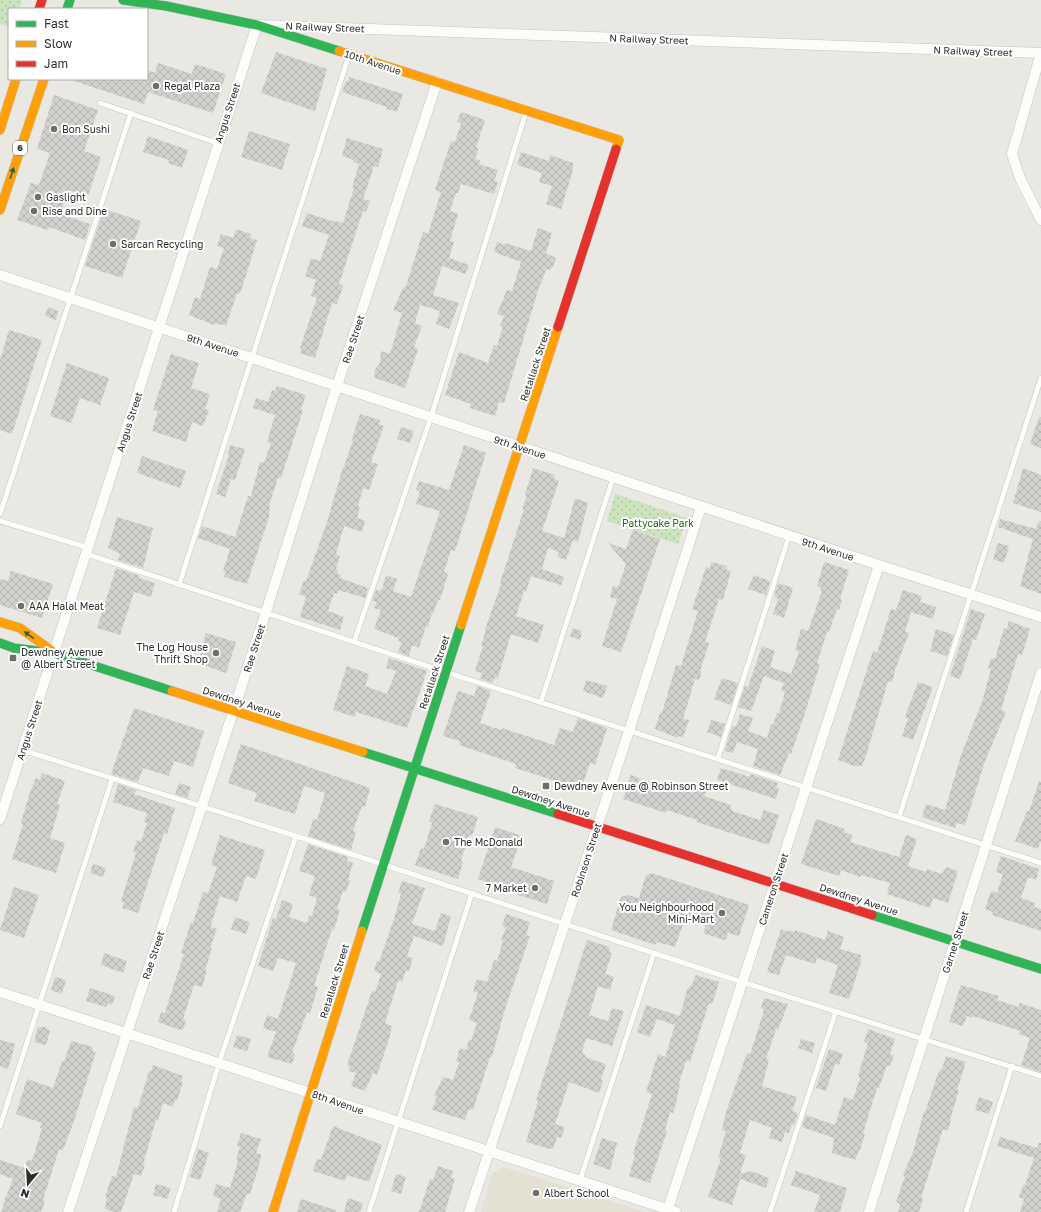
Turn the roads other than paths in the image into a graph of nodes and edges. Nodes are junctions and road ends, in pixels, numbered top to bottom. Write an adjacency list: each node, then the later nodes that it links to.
1 (123, 0): 2 (street, 10th Avenue)
2 (257, 25): 3 (street, N Railway Street); 4 (street, 10th Avenue); 13 (street, Angus Street)
3 (1041, 53): 15 (street)
4 (349, 54): 7 (street, 10th Avenue); 19 (lane)
5 (16, 80): 11 (street)
6 (44, 80): 14 (street, 6, one-way to 6)
7 (437, 82): 9 (street, 10th Avenue); 21 (street, Rae Street)
8 (100, 103): 10 (lane)
9 (527, 110): 12 (street, 10th Avenue); 22 (lane)
10 (131, 113): 13 (lane); 17 (lane)
11 (0, 130)
12 (619, 140): 23 (street, Retallack Street)
13 (217, 142): 18 (street, Angus Street)
14 (0, 210)
15 (1041, 220)
16 (0, 275): 17 (street, 9th Avenue)
17 (70, 299): 18 (street, 9th Avenue); 26 (lane)
18 (159, 328): 19 (street, 9th Avenue); 29 (street, Angus Street)
19 (252, 358): 21 (street, 9th Avenue); 31 (lane)
20 (1041, 378): 32 (lane)
21 (337, 386): 22 (street, 9th Avenue); 33 (street, Rae Street)
22 (431, 417): 23 (street, 9th Avenue); 36 (lane)
23 (520, 447): 24 (street, 9th Avenue); 39 (street, Retallack Street)
24 (613, 478): 25 (street, 9th Avenue); 41 (lane)
25 (701, 507): 28 (street, 9th Avenue); 43 (street, Robinson Street)
26 (0, 514)
27 (0, 521): 29 (lane)
28 (789, 536): 30 (street, 9th Avenue); 45 (lane)
29 (88, 551): 31 (lane); 38 (street, Angus Street)
30 (879, 565): 32 (street, 9th Avenue); 48 (street, Cameron Street)
31 (179, 585): 33 (lane)
32 (971, 594): 34 (street, 9th Avenue); 50 (lane)
33 (266, 612): 36 (lane); 42 (street, Rae Street)
34 (1041, 617)
35 (0, 622): 38 (street, Dewdney Avenue, one-way to 35)
36 (354, 642): 39 (lane)
37 (0, 643): 38 (street, Dewdney Avenue)
38 (54, 653): 42 (street, Dewdney Avenue); 44 (street, Angus Street)
39 (446, 672): 41 (lane); 46 (street, Retallack Street)
40 (1041, 673): 54 (street, Garnet Street)
41 (541, 702): 43 (lane)
42 (234, 710): 46 (street, Dewdney Avenue); 49 (street, Rae Street)
43 (629, 731): 45 (lane); 52 (street, Robinson Street)
44 (22, 750): 47 (lane); 51 (street, Angus Street)
45 (718, 758): 48 (lane)
46 (414, 768): 52 (street, Dewdney Avenue); 56 (street, Retallack Street)
47 (112, 779): 49 (lane); 65 (lane)
48 (806, 788): 50 (lane); 57 (street, Cameron Street)
49 (202, 807): 53 (lane); 67 (street, Rae Street)
50 (899, 817): 54 (lane)
51 (0, 819)
52 (597, 827): 57 (street, Dewdney Avenue); 59 (street, Robinson Street)
53 (296, 836): 56 (lane); 69 (lane)
54 (987, 845): 55 (lane); 60 (street, Garnet Street)
55 (1041, 863)
56 (382, 864): 58 (lane); 72 (street, Retallack Street)
57 (774, 884): 60 (street, Dewdney Avenue); 63 (street, Cameron Street)
58 (472, 893): 59 (lane); 73 (lane)
59 (565, 924): 61 (lane); 75 (street, Robinson Street)
60 (955, 942): 62 (street, Dewdney Avenue); 68 (street, Garnet Street)
61 (654, 953): 63 (lane); 76 (lane)
62 (1041, 969)
63 (742, 982): 66 (lane); 77 (street, Cameron Street)
64 (0, 992): 65 (street, 8th Avenue)
65 (39, 1004): 67 (street, 8th Avenue); 74 (lane)
66 (836, 1011): 68 (lane); 83 (lane)
67 (127, 1033): 69 (street, 8th Avenue); 78 (street, Rae Street)
68 (923, 1038): 70 (lane); 84 (street, Garnet Street)
69 (220, 1063): 72 (street, 8th Avenue); 79 (lane)
70 (1012, 1066): 71 (lane); 85 (lane)
71 (1041, 1076)
72 (311, 1093): 73 (street, 8th Avenue); 80 (street, Retallack Street)
73 (398, 1122): 75 (street, 8th Avenue); 81 (lane)
74 (0, 1126)
75 (489, 1150): 76 (street, 8th Avenue); 82 (street, Robinson Street)
76 (580, 1180): 77 (street, 8th Avenue)
77 (670, 1211)
78 (68, 1212)
79 (174, 1212)
80 (273, 1212)
81 (369, 1212)
82 (469, 1212)
83 (770, 1212)
84 (869, 1212)
85 (966, 1212)

